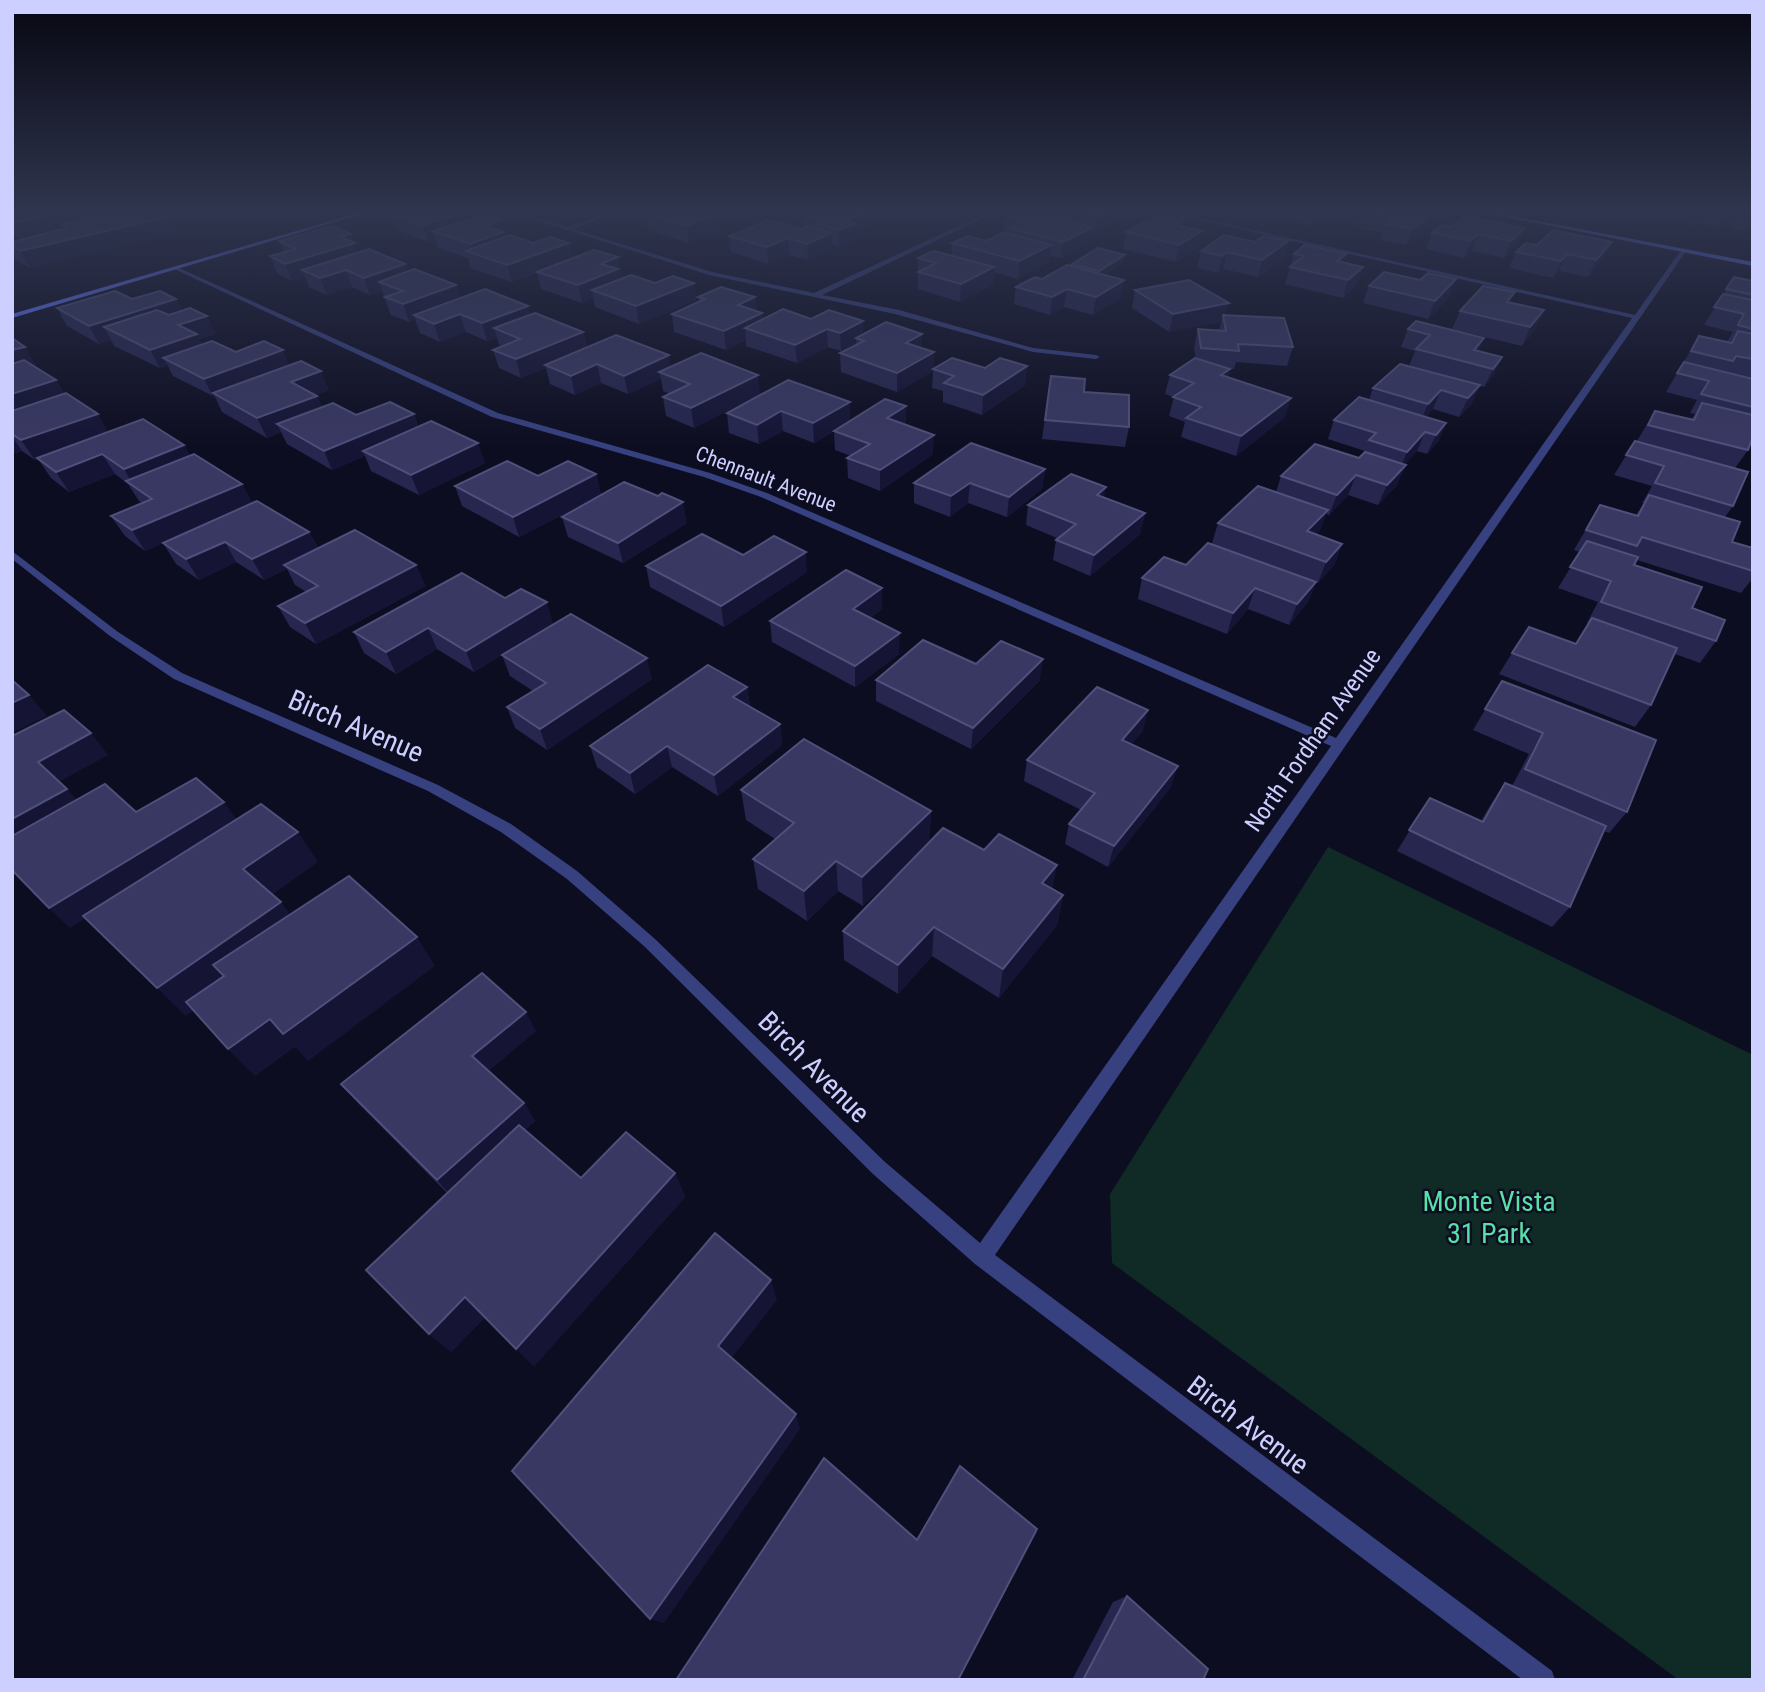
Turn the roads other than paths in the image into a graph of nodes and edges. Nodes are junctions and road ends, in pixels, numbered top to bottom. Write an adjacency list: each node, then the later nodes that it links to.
1 (97, 291): 8 (main road)
2 (225, 291): 12 (street, Chennault Avenue)
3 (795, 291): 7 (street)
4 (824, 291): 7 (street)
5 (1520, 291): 9 (street)
6 (1655, 291): 9 (street, North Fordham Avenue)
7 (815, 295): 10 (street)
8 (12, 316)
9 (1636, 317): 12 (street, North Fordham Avenue)
10 (1096, 357)
11 (12, 554): 13 (street, Birch Avenue)
12 (1339, 744): 13 (street, North Fordham Avenue)
13 (982, 1257): 14 (street, Birch Avenue)
14 (1543, 1680)

